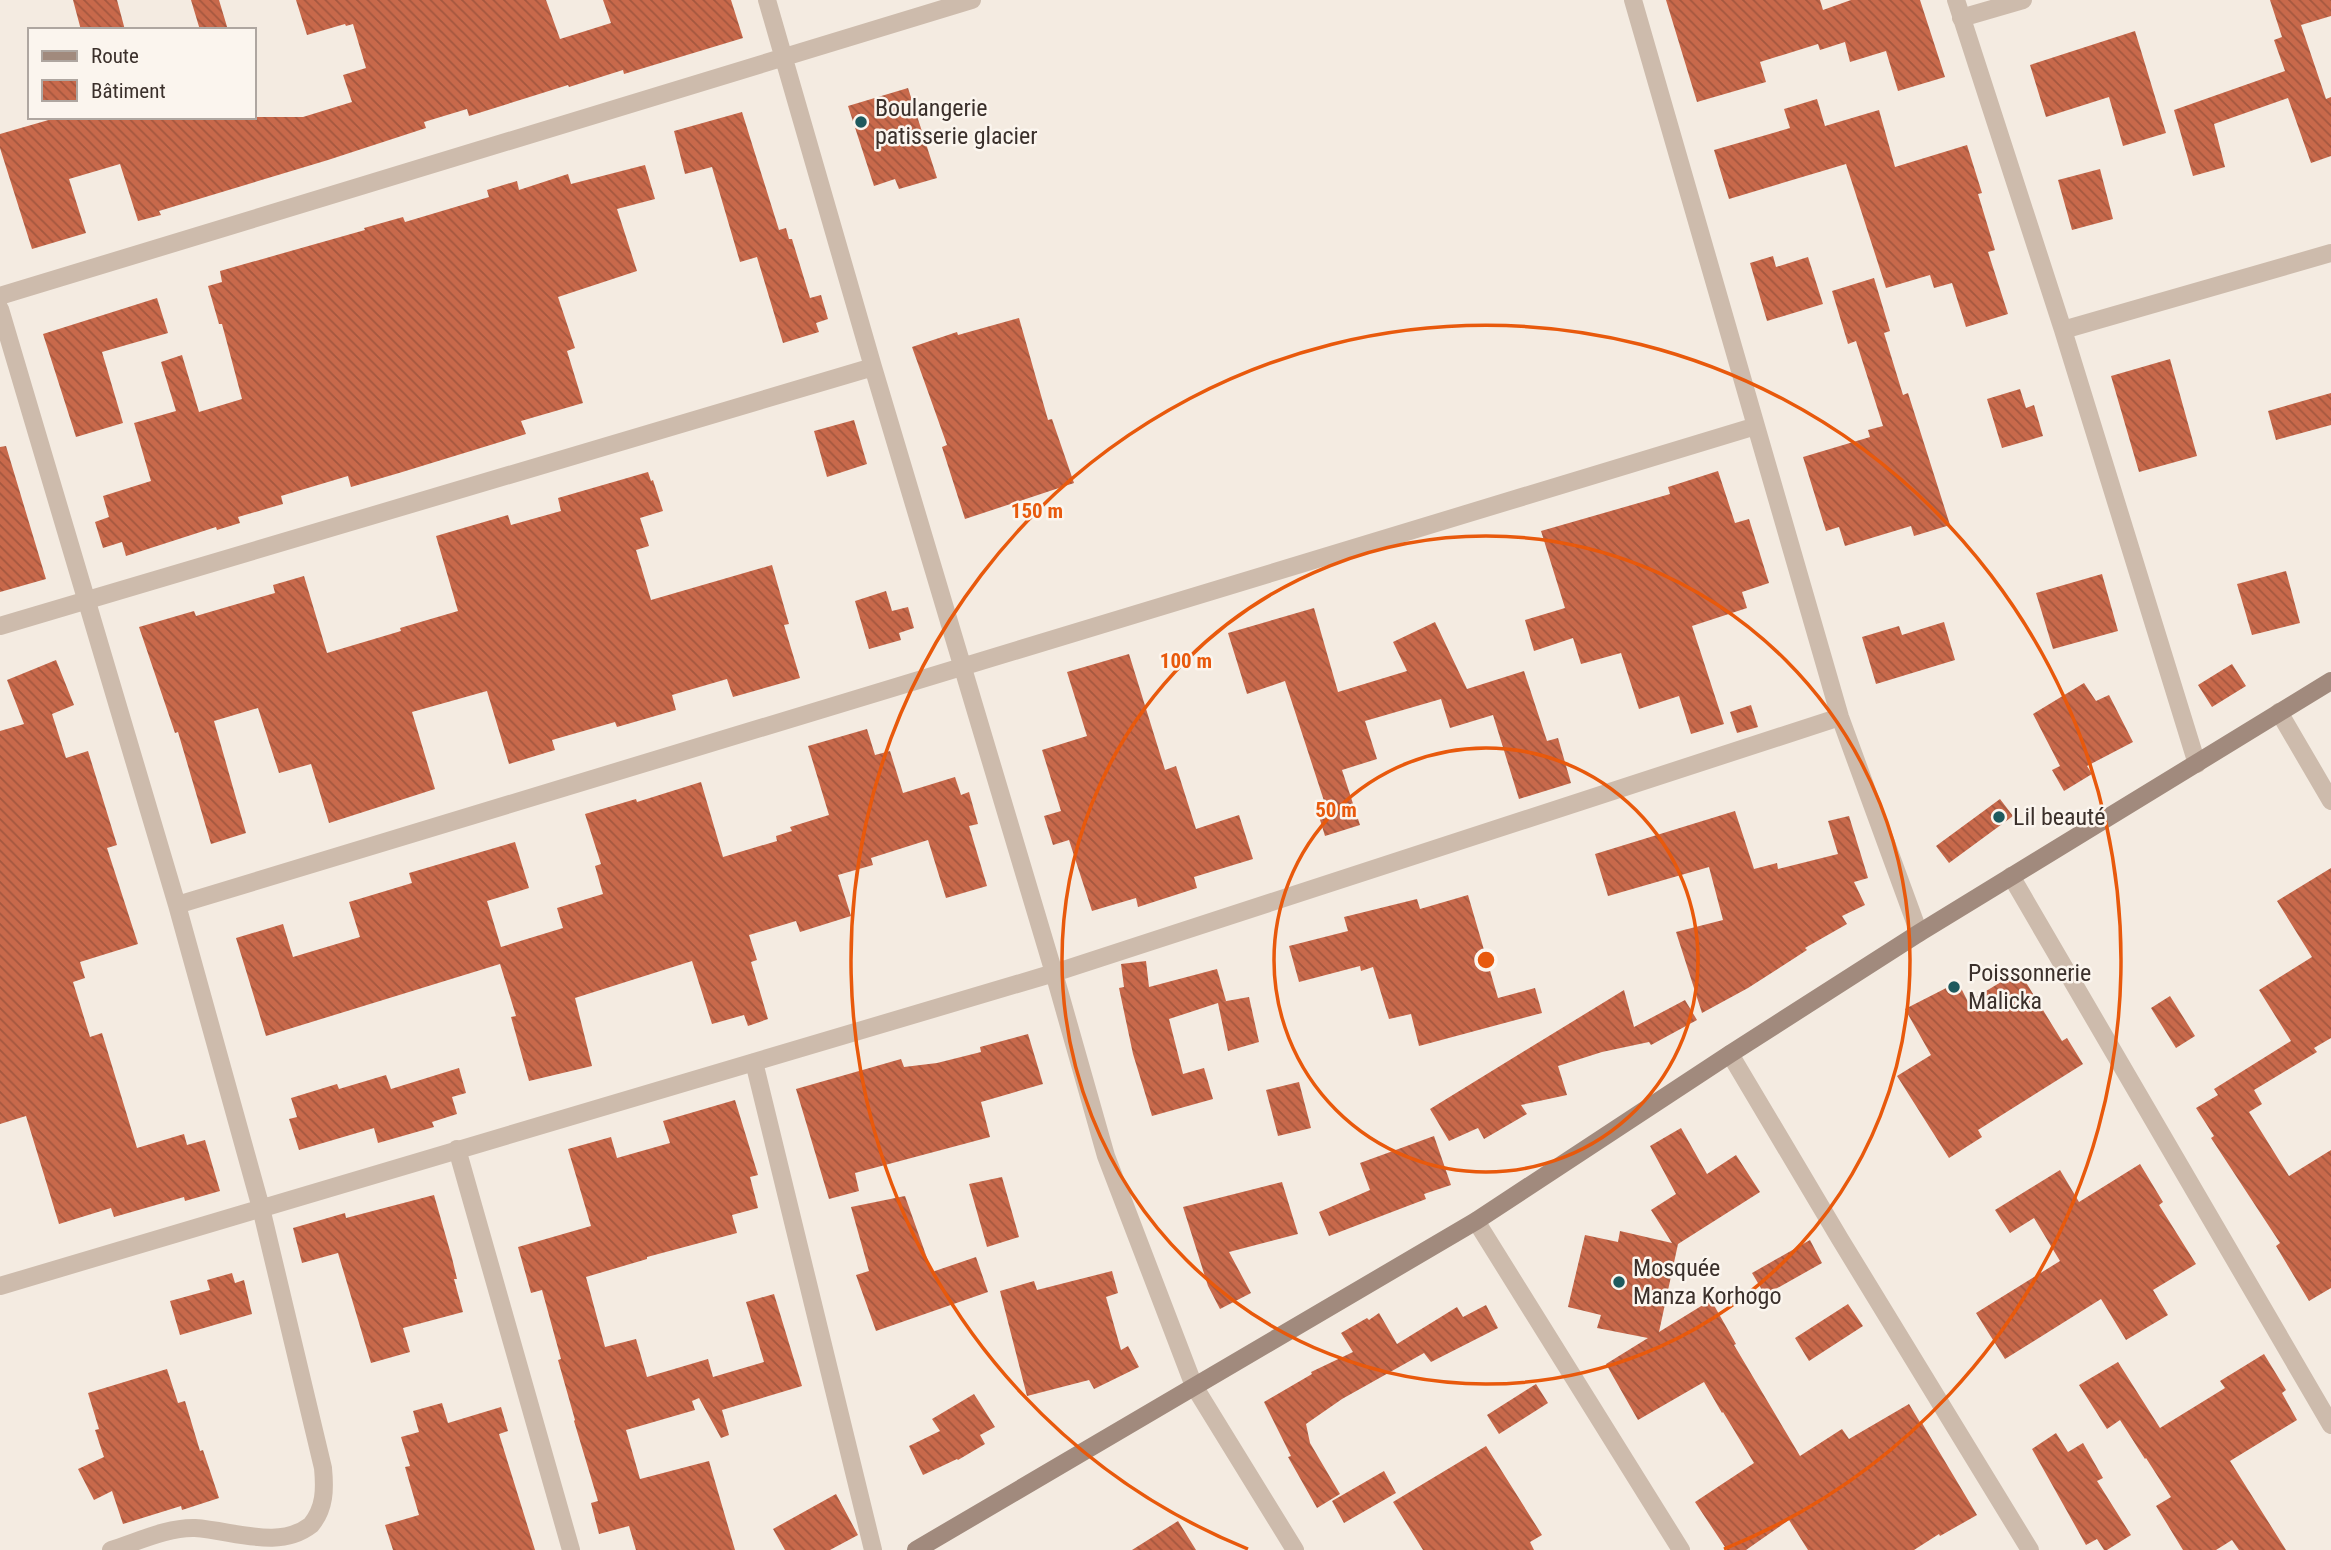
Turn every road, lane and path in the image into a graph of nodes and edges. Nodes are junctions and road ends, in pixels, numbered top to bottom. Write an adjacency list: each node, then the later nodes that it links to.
1 (767, 0): 7 (street)
2 (972, 0): 7 (street)
3 (1633, 0): 13 (street)
4 (1956, 0): 6 (street)
5 (2023, 0): 6 (street)
6 (1961, 18): 11 (street)
7 (783, 56): 9 (street); 12 (street)
8 (2331, 253): 11 (street)
9 (0, 296)
10 (0, 309): 14 (street)
11 (2063, 330): 20 (street)
12 (873, 367): 14 (street); 16 (street)
13 (1756, 426): 16 (street); 19 (street)
14 (87, 602): 15 (street); 23 (street)
15 (0, 626)
16 (962, 668): 23 (street); 25 (street)
17 (2331, 681): 18 (street)
18 (2279, 712): 20 (street); 21 (street)
19 (1840, 718): 24 (street); 25 (street)
20 (2197, 764): 22 (street)
21 (2331, 801)
22 (2011, 876): 24 (street); 33 (street)
23 (177, 905): 29 (street)
24 (1919, 933): 26 (street)
25 (1054, 973): 27 (street); 32 (street)
26 (1730, 1054): 30 (street); 40 (street)
27 (754, 1062): 28 (street); 36 (street)
28 (457, 1149): 29 (street); 35 (street)
29 (261, 1208): 31 (street); 34 (street)
30 (1476, 1221): 32 (street); 39 (street)
31 (0, 1286)
32 (1194, 1386): 37 (street); 38 (street)
33 (2331, 1425)
34 (111, 1550)
35 (570, 1550)
36 (873, 1550)
37 (916, 1550)
38 (1295, 1550)
39 (1681, 1550)
40 (2030, 1550)

